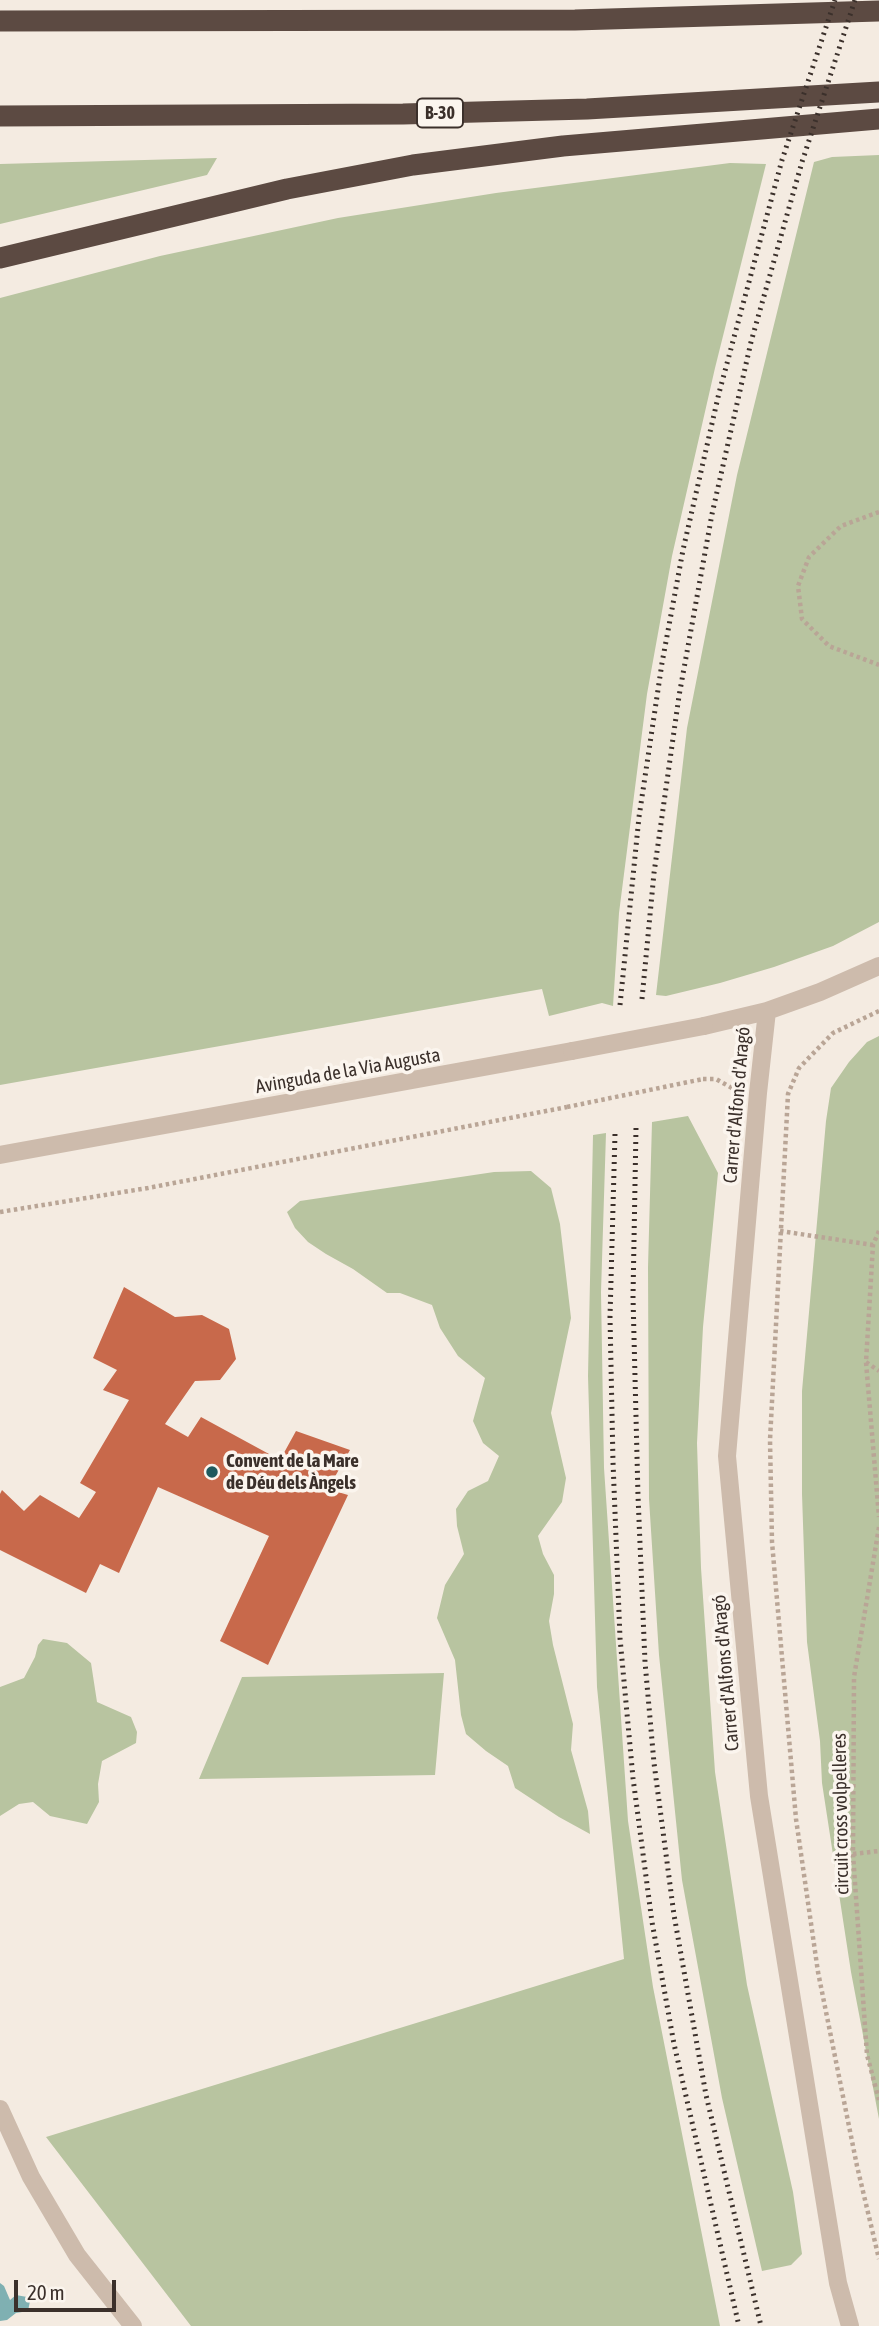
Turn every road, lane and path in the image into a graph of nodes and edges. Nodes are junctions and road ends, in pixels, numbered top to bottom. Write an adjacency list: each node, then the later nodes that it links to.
1 (879, 11): 2 (highway)
2 (0, 21)
3 (879, 92): 4 (highway, B-30)
4 (0, 116)
5 (879, 118): 6 (highway)
6 (0, 258)
7 (879, 512): 8 (path)
8 (879, 665)
9 (879, 966): 10 (street)
10 (767, 1011): 13 (street, Avinguda de la Via Augusta, bridge); 28 (street, Carrer d'Alfons d'Aragó)
11 (879, 1011): 15 (path)
12 (703, 1079): 14 (path, bridge)
13 (0, 1155)
14 (0, 1212)
15 (780, 1231): 17 (path); 26 (path)
16 (879, 1231): 17 (path)
17 (873, 1245): 18 (path)
18 (866, 1362): 19 (path); 20 (path)
19 (879, 1371)
20 (879, 1517)
21 (879, 1527): 23 (path, circuit cross volpelleres)
22 (879, 1851): 23 (path)
23 (853, 1854): 24 (path, circuit cross volpelleres)
24 (879, 2100)
25 (0, 2109): 27 (street)
26 (879, 2259)
27 (133, 2326)
28 (850, 2326)

